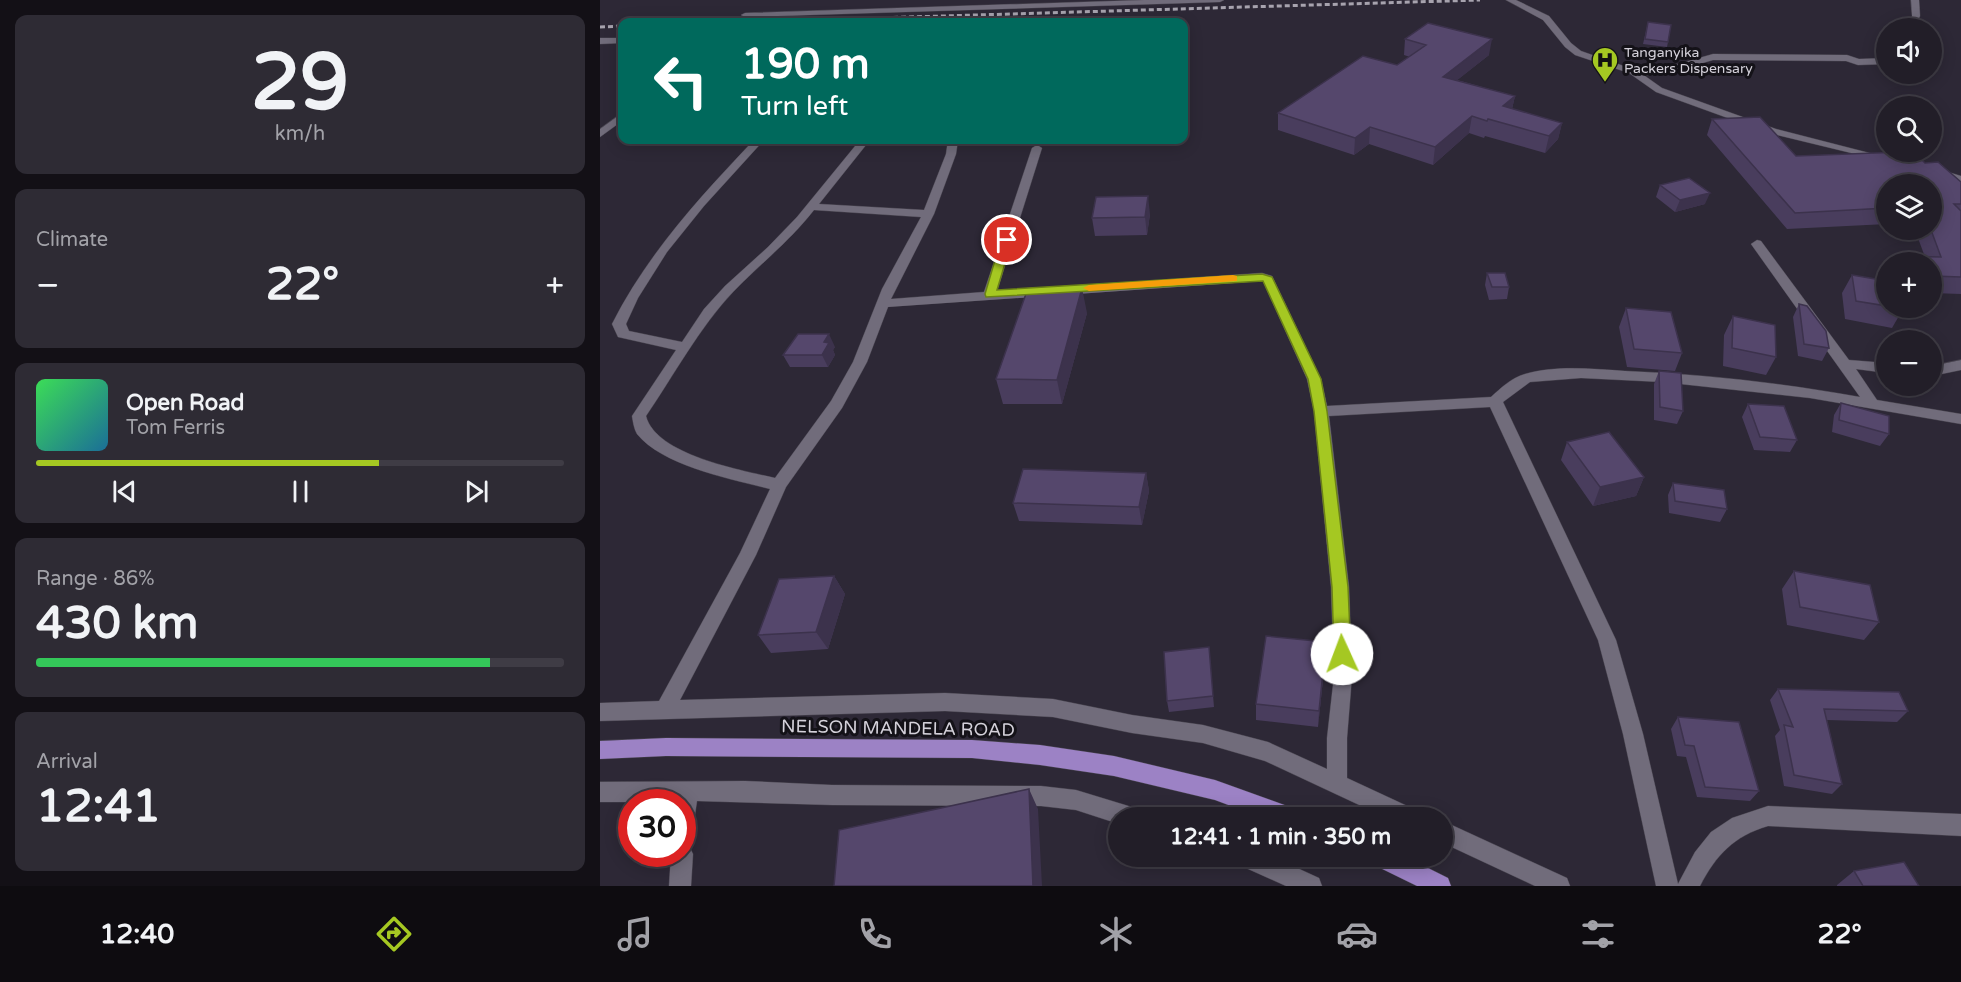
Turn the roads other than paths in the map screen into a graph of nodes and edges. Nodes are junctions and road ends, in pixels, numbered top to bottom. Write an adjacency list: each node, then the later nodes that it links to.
1 (980, 0): 6 (street)
2 (1220, 0): 6 (street)
3 (1510, 0): 13 (street)
4 (1915, 0): 9 (street)
5 (753, 6): 7 (street)
6 (924, 8): 7 (street)
7 (745, 15): 8 (street)
8 (742, 18)
9 (1915, 18)
10 (600, 41): 11 (street)
11 (618, 41)
12 (1876, 61): 13 (street)
13 (1638, 74): 20 (street)
14 (618, 119): 15 (street)
15 (600, 134)
16 (755, 144): 28 (street)
17 (862, 144): 23 (street)
18 (952, 144): 24 (street)
19 (1037, 148): 26 (street)
20 (1876, 156)
21 (1920, 167): 22 (street)
22 (1961, 179)
23 (812, 207): 24 (street); 28 (street)
24 (927, 214): 27 (street)
25 (1757, 244): 29 (street)
26 (990, 294): 27 (street); 35 (street)
27 (882, 303): 37 (street)
28 (684, 347): 37 (street)
29 (1845, 364): 31 (street); 34 (street)
30 (1961, 365): 32 (street)
31 (1876, 367)
32 (1942, 369)
33 (1495, 401): 34 (street); 35 (street); 57 (street)
34 (1873, 405): 36 (street)
35 (1321, 411): 41 (street)
36 (1961, 419)
37 (779, 485): 38 (street)
38 (665, 709): 39 (street); 41 (street)
39 (600, 712)
40 (600, 750): 45 (main road, NELSON MANDELA ROAD)
41 (1337, 783): 46 (street)
42 (696, 791): 47 (street)
43 (600, 792): 44 (street)
44 (618, 792)
45 (1263, 807)
46 (1388, 807)
47 (1108, 810)
48 (1961, 825): 58 (street)
49 (1453, 837): 56 (street)
50 (681, 867): 53 (street)
51 (1269, 867): 54 (street)
52 (1402, 867): 55 (main road)
53 (680, 886)
54 (1311, 886)
55 (1440, 886)
56 (1559, 886)
57 (1667, 886)
58 (1688, 886)

